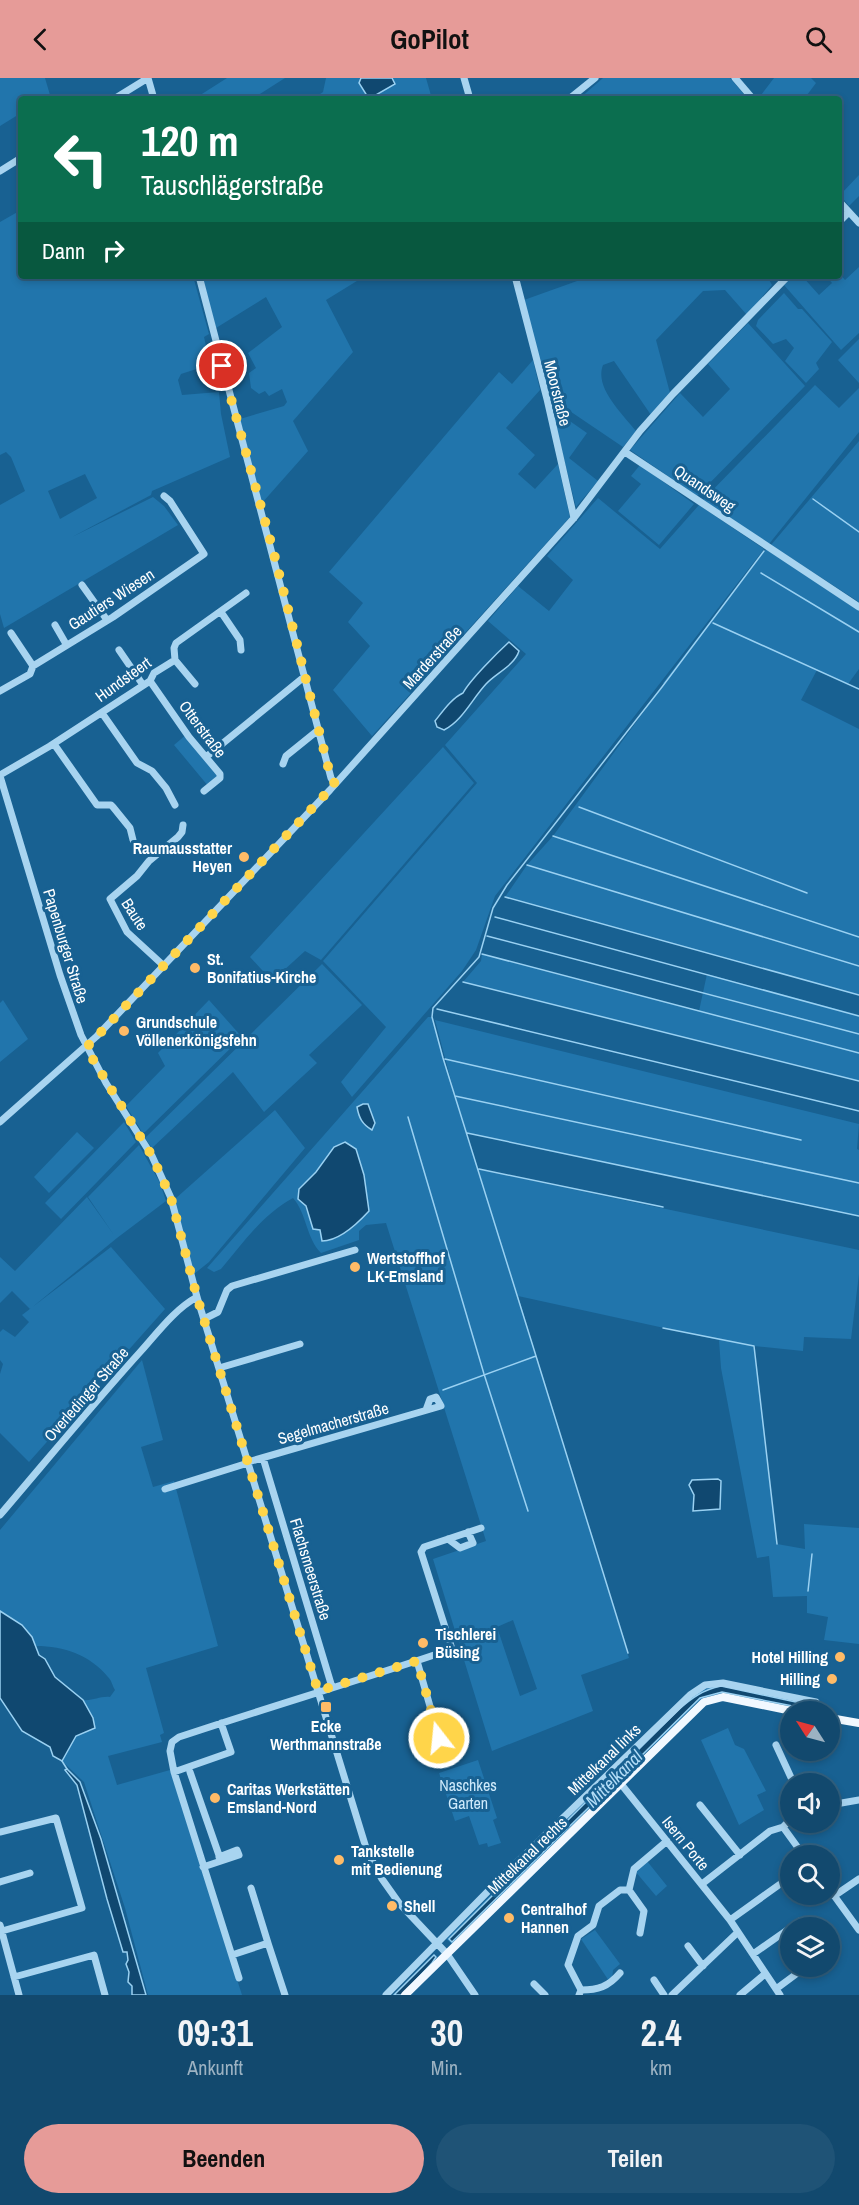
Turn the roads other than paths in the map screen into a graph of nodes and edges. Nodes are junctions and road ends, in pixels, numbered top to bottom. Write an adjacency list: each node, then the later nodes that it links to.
1 (148, 78): 5 (street); 6 (street)
2 (464, 78): 7 (street)
3 (595, 78): 8 (street)
4 (735, 78): 9 (street)
5 (119, 96)
6 (152, 96)
7 (469, 96)
8 (573, 96)
9 (750, 96)
10 (18, 160): 11 (street)
11 (0, 171)
12 (842, 204): 13 (street)
13 (849, 212): 14 (street); 15 (street)
14 (842, 219)
15 (859, 224)
16 (200, 279): 34 (street)
17 (515, 279): 21 (street, Moorstraße)
18 (785, 279): 19 (street, Marderstraße)
19 (625, 452): 21 (street, Marderstraße); 24 (street, Quandsweg)
20 (164, 496): 26 (street, Gautiers Wiesen)
21 (574, 518): 44 (street, Marderstraße)
22 (82, 585): 26 (street)
23 (246, 593): 25 (street, Hundsteert)
24 (859, 607)
25 (221, 612): 31 (street); 32 (street, Hundsteert)
26 (107, 620): 29 (street, Gautiers Wiesen)
27 (55, 625): 29 (street)
28 (11, 633): 33 (street)
29 (66, 644): 33 (street, Gautiers Wiesen)
30 (119, 650): 35 (street, Otterstraße)
31 (241, 650)
32 (175, 660): 35 (street, Hundsteert); 36 (street)
33 (33, 666): 37 (street, Gautiers Wiesen)
34 (304, 677): 39 (street); 41 (street)
35 (146, 683): 38 (street, Hundsteert); 41 (street, Otterstraße)
36 (195, 684)
37 (0, 691)
38 (102, 713): 40 (street, Hundsteert); 46 (street)
39 (317, 731): 42 (street); 44 (street)
40 (54, 744): 43 (street, Hundsteert); 48 (street)
41 (206, 757): 45 (street, Otterstraße)
42 (282, 764)
43 (0, 776): 50 (street, Papenburger Straße)
44 (335, 784): 49 (street, Marderstraße)
45 (204, 791)
46 (175, 805)
47 (183, 825): 49 (street, Baute)
48 (133, 840)
49 (164, 966): 50 (street, Marderstraße)
50 (86, 1048): 51 (street, Marderstraße); 53 (street, Papenburger Straße)
51 (0, 1122)
52 (355, 1250): 55 (street)
53 (193, 1281): 54 (street, Flachsmeerstraße)
54 (197, 1297): 55 (street, Flachsmeerstraße); 62 (street, Overledinger Straße)
55 (204, 1319): 57 (street, Flachsmeerstraße)
56 (300, 1344): 57 (street)
57 (219, 1368): 60 (street, Flachsmeerstraße)
58 (426, 1410): 59 (street, Segelmacherstraße)
59 (263, 1458): 60 (street, Segelmacherstraße); 67 (street, Flachsmeerstraße)
60 (248, 1463): 61 (street, Segelmacherstraße); 68 (street, Flachsmeerstraße)
61 (165, 1489)
62 (0, 1515)
63 (481, 1528): 64 (street)
64 (468, 1532): 65 (street); 65 (street)
65 (448, 1539): 66 (street)
66 (417, 1661): 67 (street); 75 (street)
67 (332, 1687): 68 (street)
68 (318, 1691): 72 (street); 105 (street, Flachsmeerstraße)
69 (812, 1701): 105 (street, Mittelkanal links)
70 (780, 1709): 79 (main road, Mittelkanal rechts)
71 (840, 1720): 73 (main road)
72 (221, 1723): 76 (street); 76 (street)
73 (859, 1723)
74 (778, 1749): 78 (street)
75 (444, 1755)
76 (174, 1772): 87 (street)
77 (190, 1772): 87 (street)
78 (789, 1773)
79 (621, 1784): 85 (street, Isern Porte); 105 (main road, Mittelkanal rechts)
80 (859, 1800): 81 (street)
81 (840, 1803)
82 (700, 1805): 86 (street)
83 (780, 1828): 86 (street)
84 (0, 1832): 98 (street)
85 (668, 1841): 91 (street, Isern Porte); 95 (street)
86 (740, 1855): 91 (street)
87 (203, 1867): 107 (street)
88 (30, 1873): 90 (street)
89 (859, 1879): 94 (street)
90 (0, 1882)
91 (702, 1884): 97 (street, Isern Porte)
92 (780, 1884): 97 (street)
93 (251, 1888): 103 (street)
94 (840, 1889)
95 (629, 1890): 100 (street); 119 (street)
96 (840, 1904): 99 (street)
97 (730, 1920): 101 (street, Isern Porte)
98 (1, 1928): 108 (street)
99 (859, 1930)
100 (640, 1933)
101 (737, 1933): 106 (street, Isern Porte); 110 (street)
102 (780, 1936): 106 (street)
103 (268, 1943): 107 (street); 122 (street)
104 (688, 1946): 110 (street)
105 (442, 1948): 123 (street, Mittelkanal links); 124 (main road, Mittelkanal rechts); 125 (street, Flachsmeerstraße)
106 (753, 1954): 112 (street, Isern Porte)
107 (232, 1955): 115 (street)
108 (9, 1957): 109 (street); 113 (street)
109 (0, 1959)
110 (703, 1966): 128 (street)
111 (620, 1973): 119 (street)
112 (765, 1974): 118 (street, Isern Porte); 129 (street)
113 (14, 1977): 120 (street); 121 (street)
114 (795, 1977): 118 (street, Isern Porte)
115 (239, 1978)
116 (654, 1980): 127 (street)
117 (534, 1984): 126 (street)
118 (778, 1992)
119 (580, 1993)
120 (19, 1995)
121 (105, 1995)
122 (285, 1995)
123 (386, 1995)
124 (405, 1995)
125 (475, 1995)
126 (544, 1995)
127 (664, 1995)
128 (672, 1995)
129 (740, 1995)

